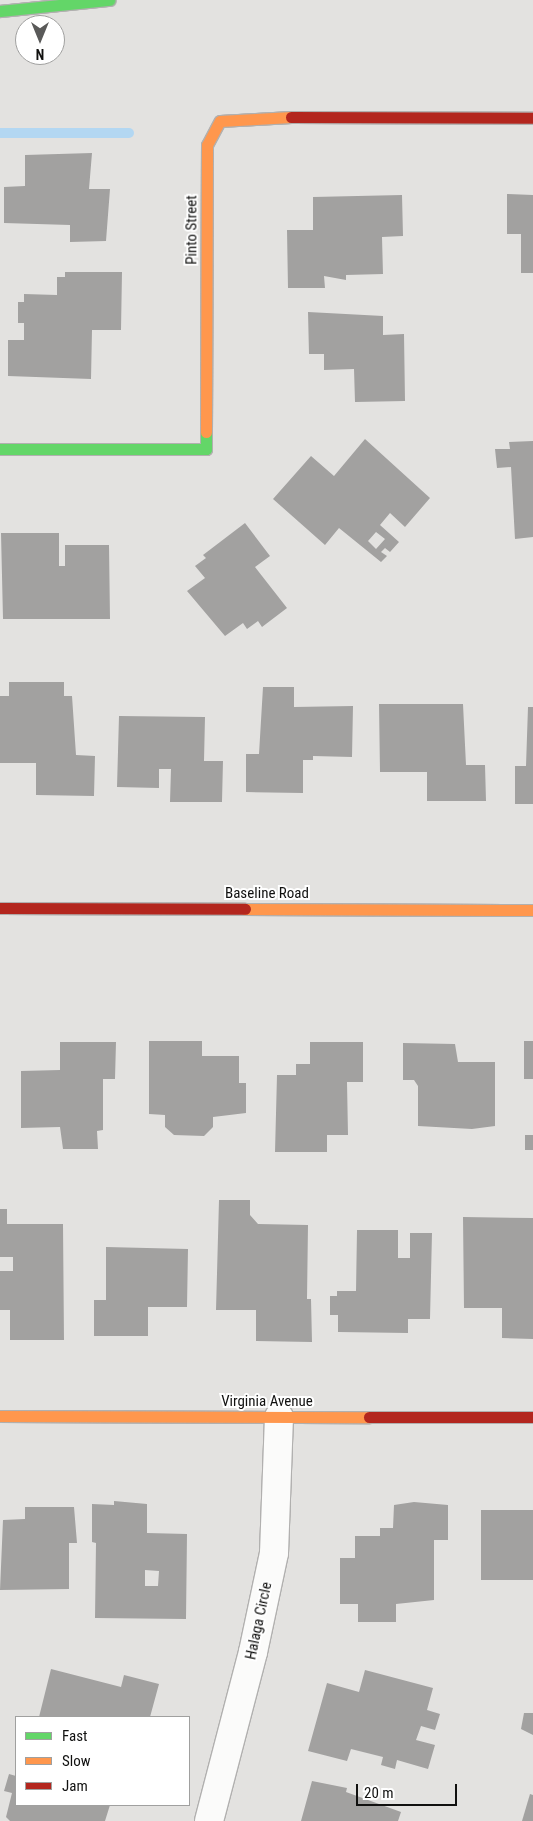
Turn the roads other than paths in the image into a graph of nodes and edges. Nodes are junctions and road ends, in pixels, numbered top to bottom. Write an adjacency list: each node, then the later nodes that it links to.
1 (109, 0): 2 (main road)
2 (0, 11)
3 (533, 118): 4 (main road, Pinto Street)
4 (0, 449)
5 (0, 908): 6 (main road, Baseline Road)
6 (533, 910)
7 (0, 1416): 8 (main road, Virginia Avenue)
8 (279, 1417): 9 (main road, Virginia Avenue); 10 (street, Halaga Circle)
9 (533, 1417)
10 (209, 1821)

